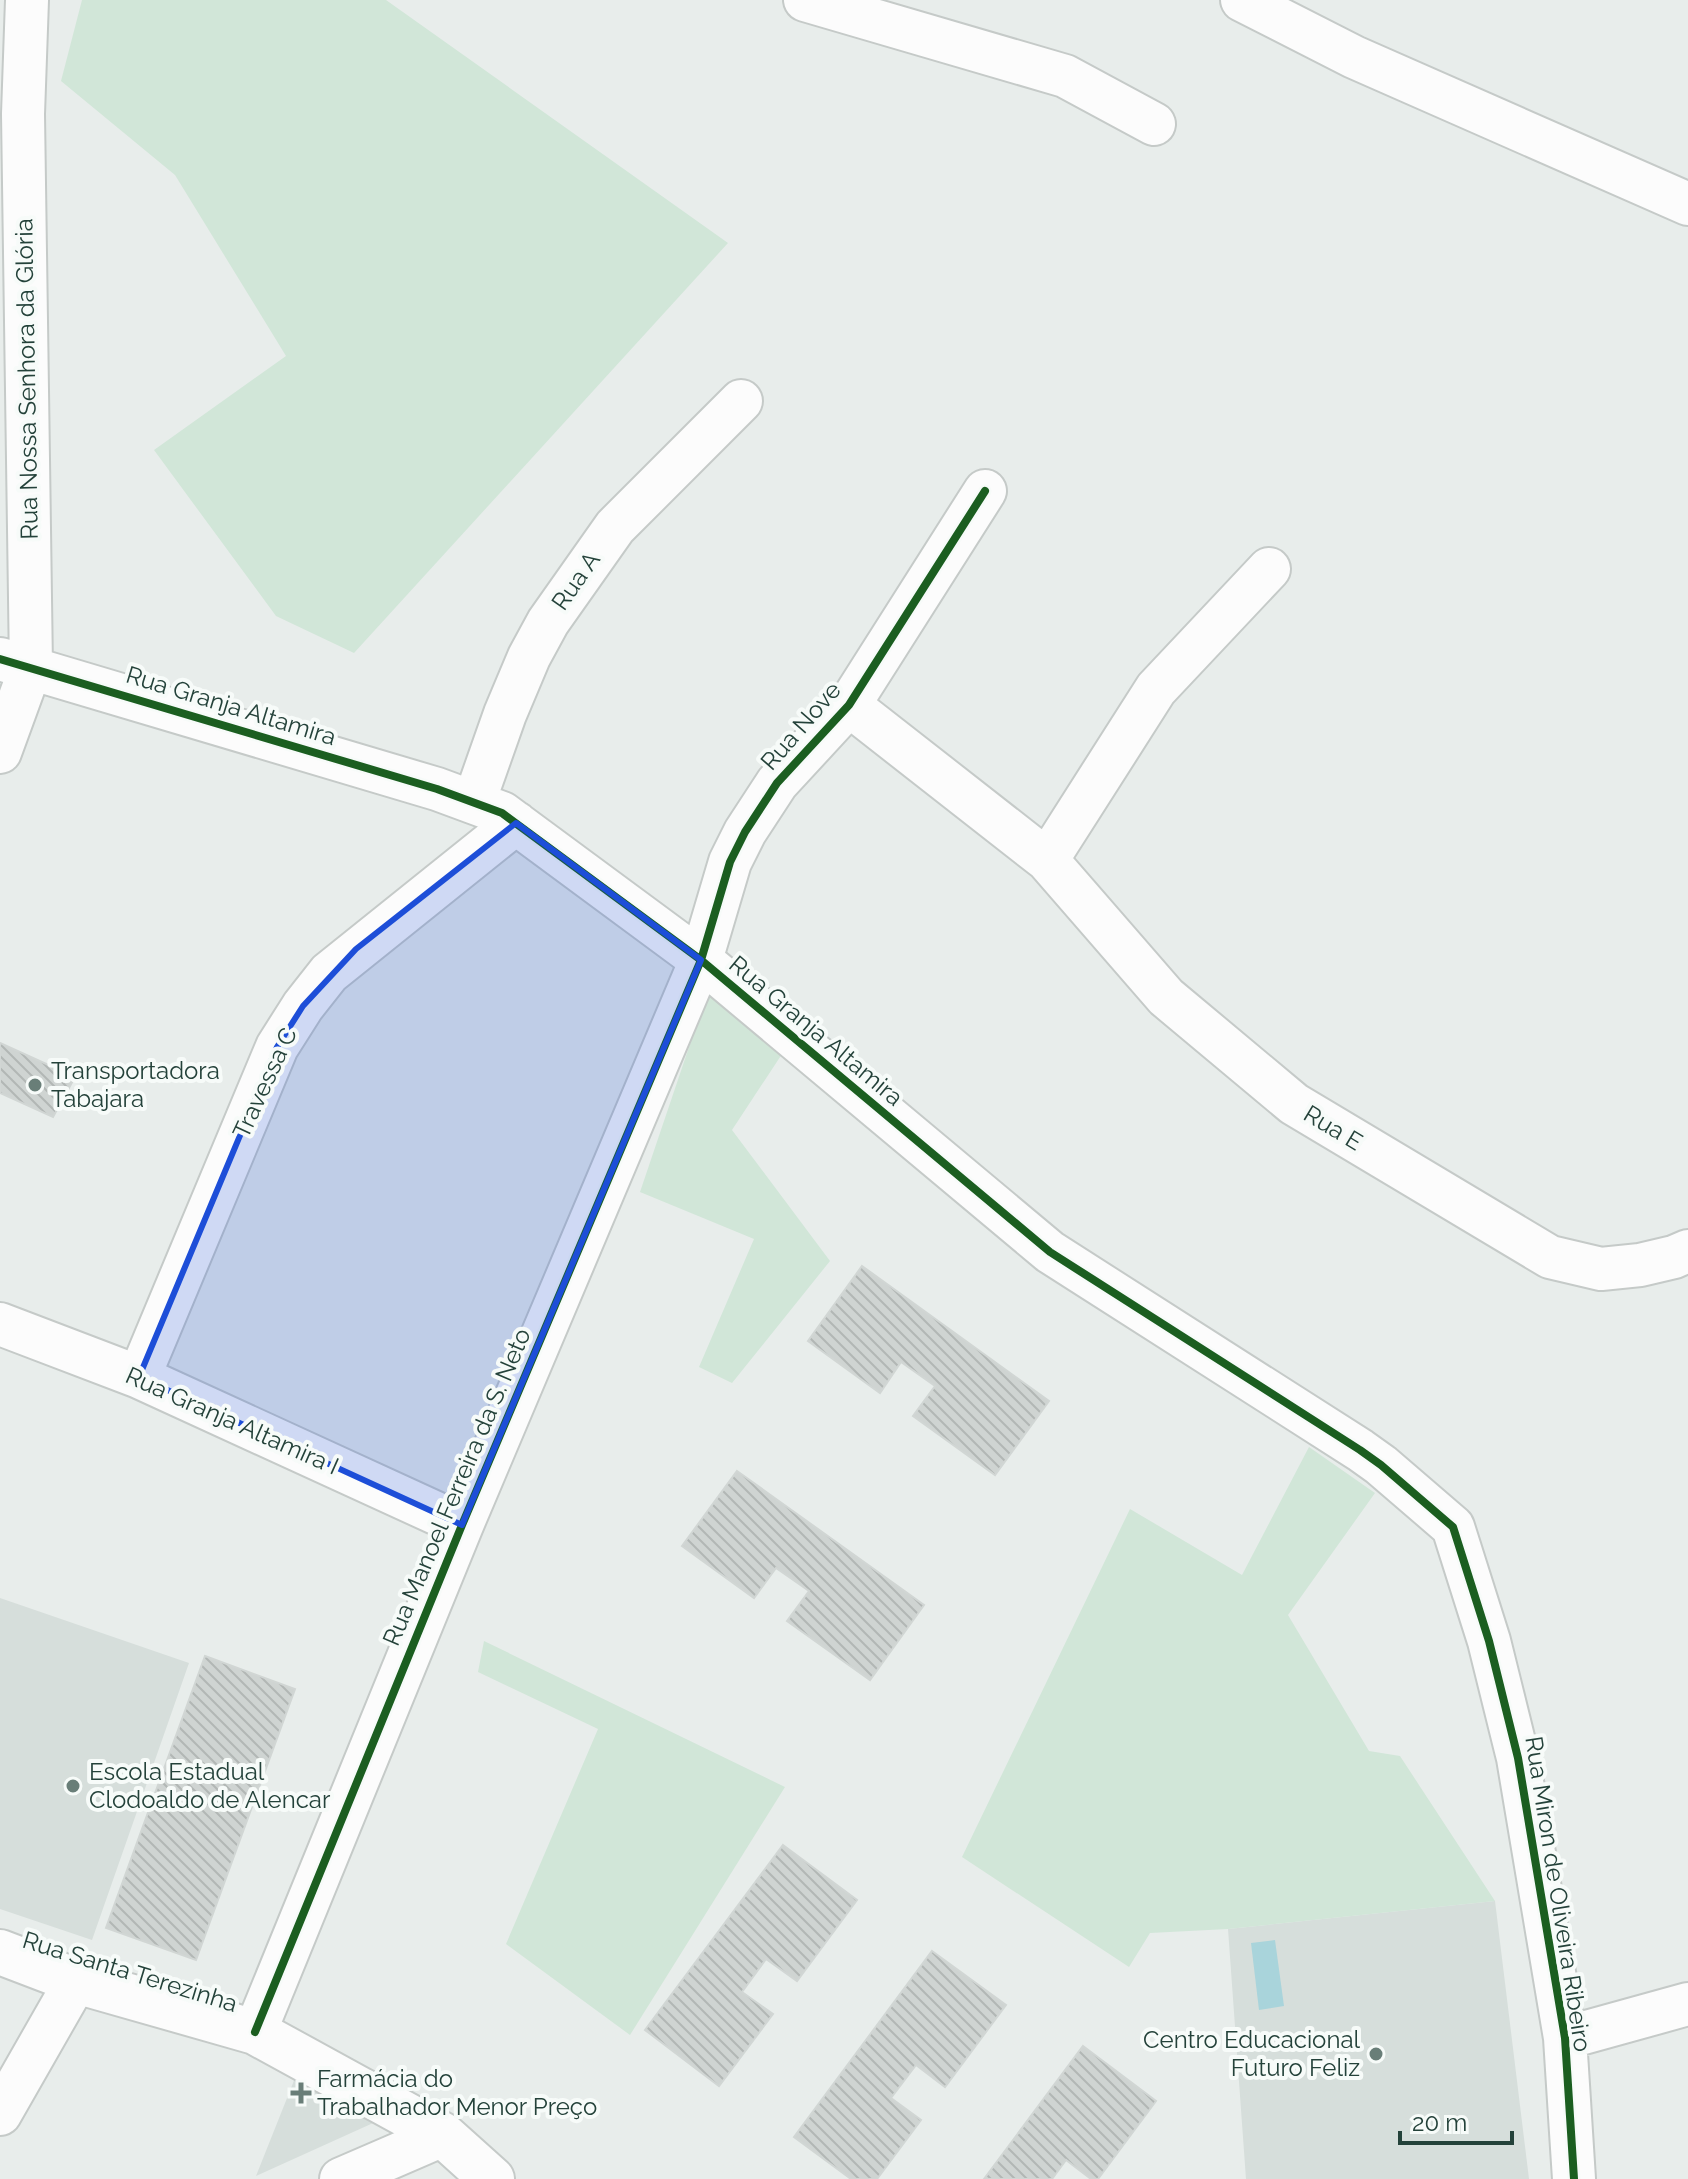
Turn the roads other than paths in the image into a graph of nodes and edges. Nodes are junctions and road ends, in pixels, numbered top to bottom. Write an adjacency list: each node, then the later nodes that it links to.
1 (27, 0): 9 (street, Rua Nossa Senhora da Glória)
2 (805, 0): 4 (street)
3 (1242, 0): 5 (street)
4 (1154, 124)
5 (1688, 204)
6 (741, 401): 12 (street, Rua A)
7 (985, 491): 10 (street, Rua Nove)
8 (1269, 569): 14 (street)
9 (16, 663): 11 (street, Rua Nossa Senhora da Glória); 12 (street, Rua Granja Altamira)
10 (849, 705): 14 (street, Rua E); 15 (street, Rua Nove)
11 (0, 752)
12 (474, 802): 13 (street, Rua Granja Altamira)
13 (516, 823): 15 (street, Rua Granja Altamira); 18 (street, Travessa C)
14 (1047, 860): 16 (street, Rua E)
15 (701, 960): 19 (street, Rua Manoel Ferreira da S. Neto); 20 (street, Rua Granja Altamira)
16 (1688, 1251)
17 (0, 1324): 18 (street, Rua Granja Altamira I)
18 (139, 1377): 19 (street, Rua Granja Altamira I)
19 (462, 1525): 24 (street, Rua Manoel Ferreira da S. Neto)
20 (1453, 1527): 25 (street, Rua Miron de Oliveira Ribeiro)
21 (0, 1952): 22 (street, Rua Santa Terezinha)
22 (76, 1981): 24 (street, Rua Santa Terezinha); 26 (street)
23 (1688, 2004): 25 (street)
24 (255, 2032): 27 (street, Rua Santa Terezinha)
25 (1565, 2038): 30 (street, Rua Miron de Oliveira Ribeiro)
26 (0, 2114)
27 (443, 2135): 28 (street); 29 (street, Rua Santa Terezinha)
28 (341, 2179)
29 (492, 2179)
30 (1574, 2179)

